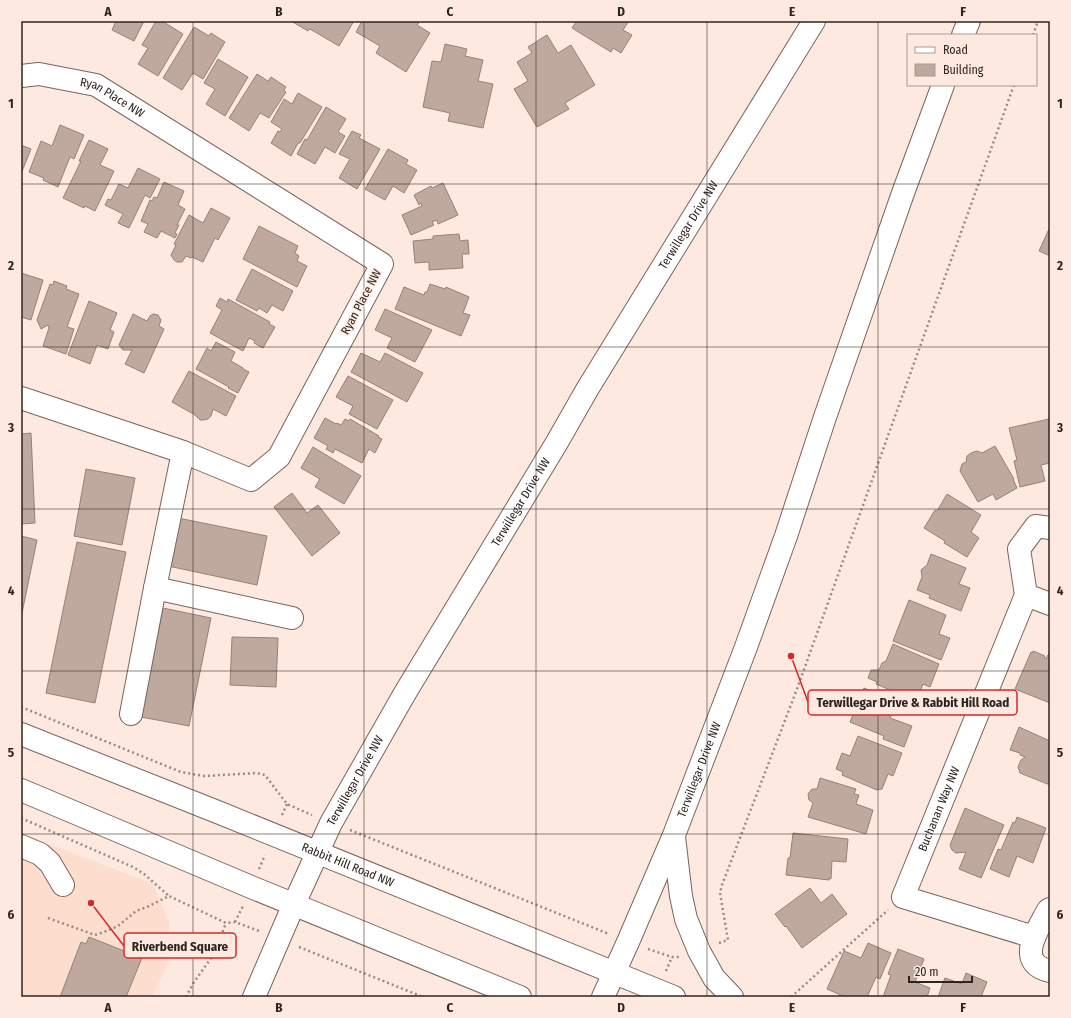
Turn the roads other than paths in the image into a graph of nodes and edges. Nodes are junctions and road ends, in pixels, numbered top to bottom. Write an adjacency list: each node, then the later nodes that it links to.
1 (814, 21): 18 (main road, Terwillegar Drive NW)
2 (969, 21): 3 (main road)
3 (963, 34)
4 (21, 76): 7 (main road, Ryan Place NW)
5 (943, 86): 16 (main road, Terwillegar Drive NW)
6 (21, 398): 7 (main road, Ryan Place NW)
7 (183, 452): 9 (main road)
8 (1050, 528): 10 (main road)
9 (155, 588): 12 (main road); 13 (main road)
10 (1026, 595): 11 (main road); 22 (main road, Buchanan Way NW)
11 (1050, 604)
12 (292, 618)
13 (131, 714)
14 (21, 734): 18 (main road, Rabbit Hill Road NW)
15 (21, 790): 20 (main road)
16 (674, 835): 24 (main road, Terwillegar Drive NW); 29 (main road)
17 (21, 846): 19 (main road)
18 (317, 854): 20 (main road, Terwillegar Drive NW); 24 (main road, Rabbit Hill Road NW)
19 (63, 885)
20 (294, 904): 25 (main road, Terwillegar Drive NW); 26 (main road)
21 (1050, 909): 22 (main road)
22 (1034, 937): 23 (main road)
23 (1050, 971)
24 (614, 973): 27 (main road, Terwillegar Drive NW); 28 (main road, Rabbit Hill Road NW)
25 (254, 997)
26 (520, 997)
27 (602, 997)
28 (674, 997)
29 (732, 997)

